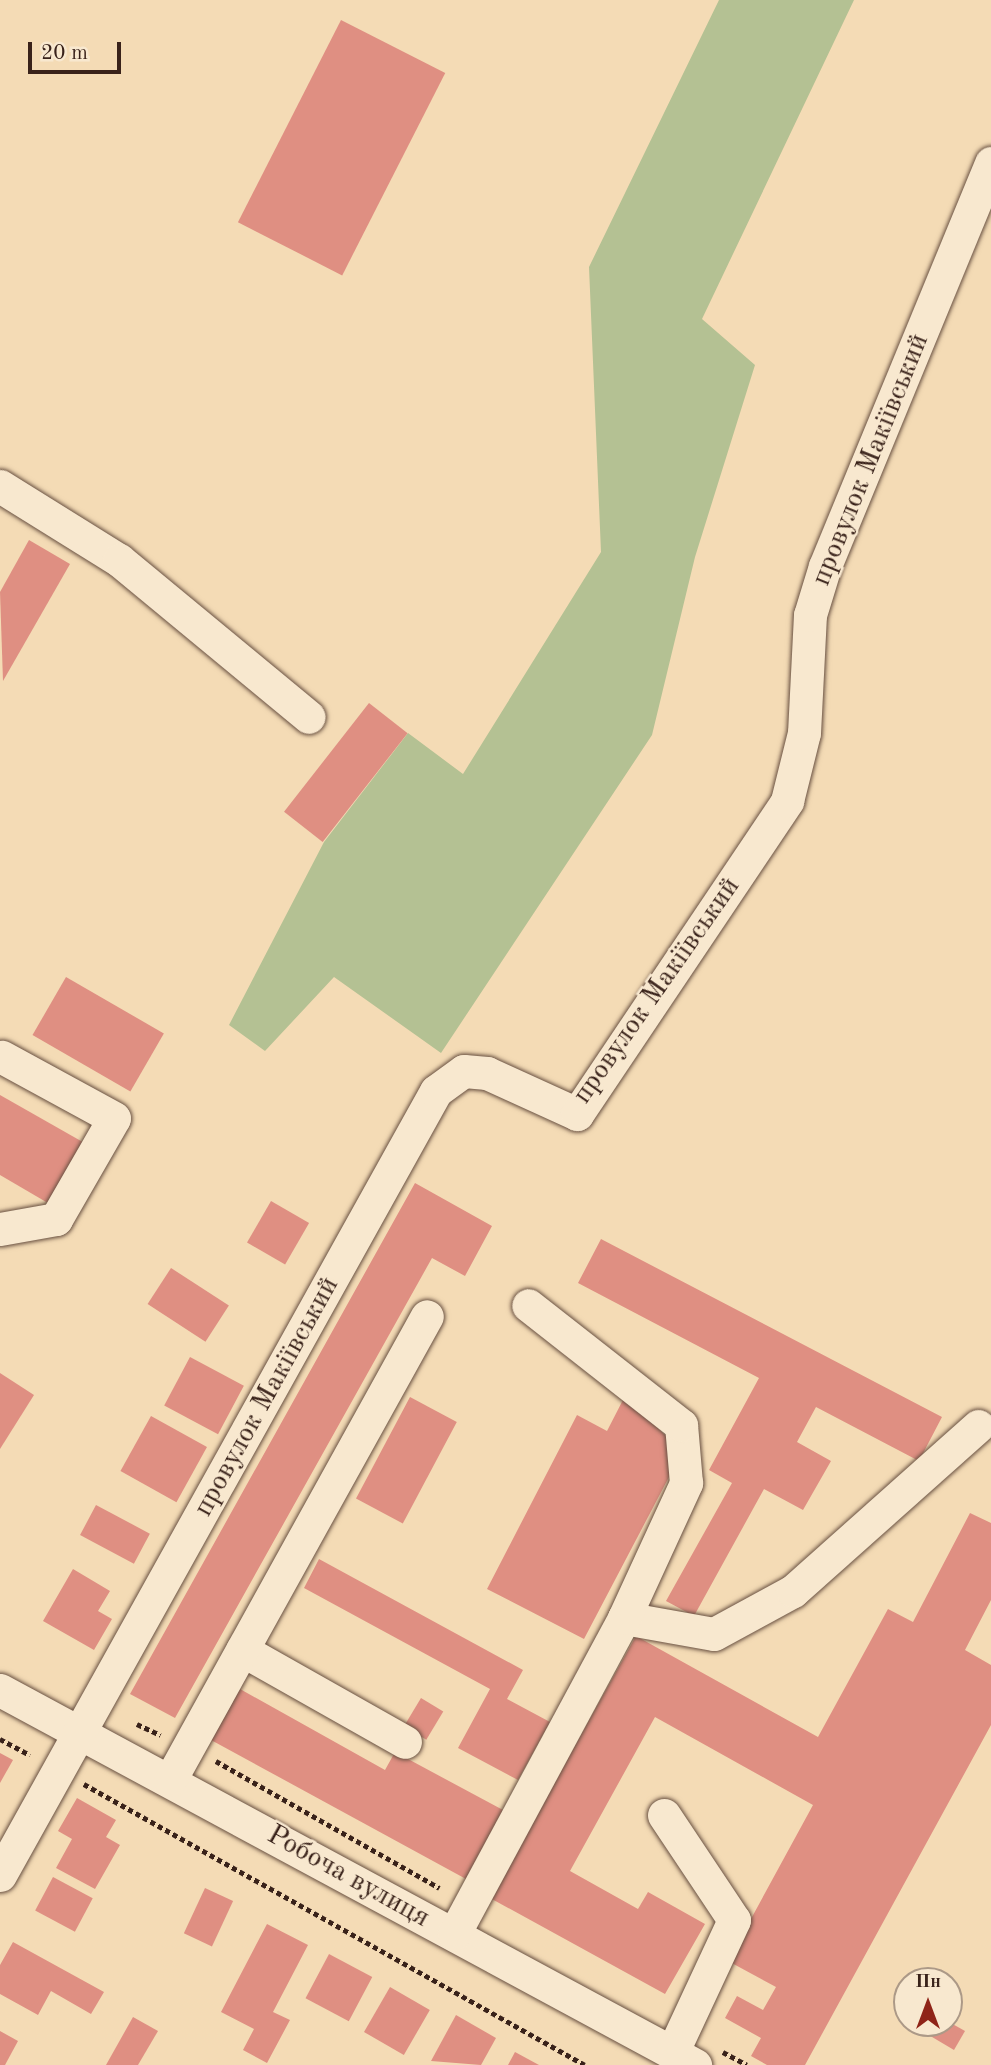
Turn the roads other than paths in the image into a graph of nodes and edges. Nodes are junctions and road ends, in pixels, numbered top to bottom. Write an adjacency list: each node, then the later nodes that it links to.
1 (991, 163): 12 (street, провулок Макіївський)
2 (0, 486): 3 (street)
3 (309, 717)
4 (2, 1057): 5 (street)
5 (0, 1229)
6 (527, 1305): 9 (street)
7 (427, 1316): 10 (street)
8 (978, 1426): 9 (street)
9 (624, 1618): 17 (street)
10 (242, 1650): 13 (street); 14 (street)
11 (0, 1690): 12 (street, Робоча вулиця)
12 (80, 1731): 14 (street, Робоча вулиця); 16 (street)
13 (405, 1742)
14 (170, 1780): 17 (street, Робоча вулиця)
15 (663, 1815): 18 (street)
16 (0, 1875)
17 (454, 1934): 18 (street, Робоча вулиця)
18 (684, 2059)

